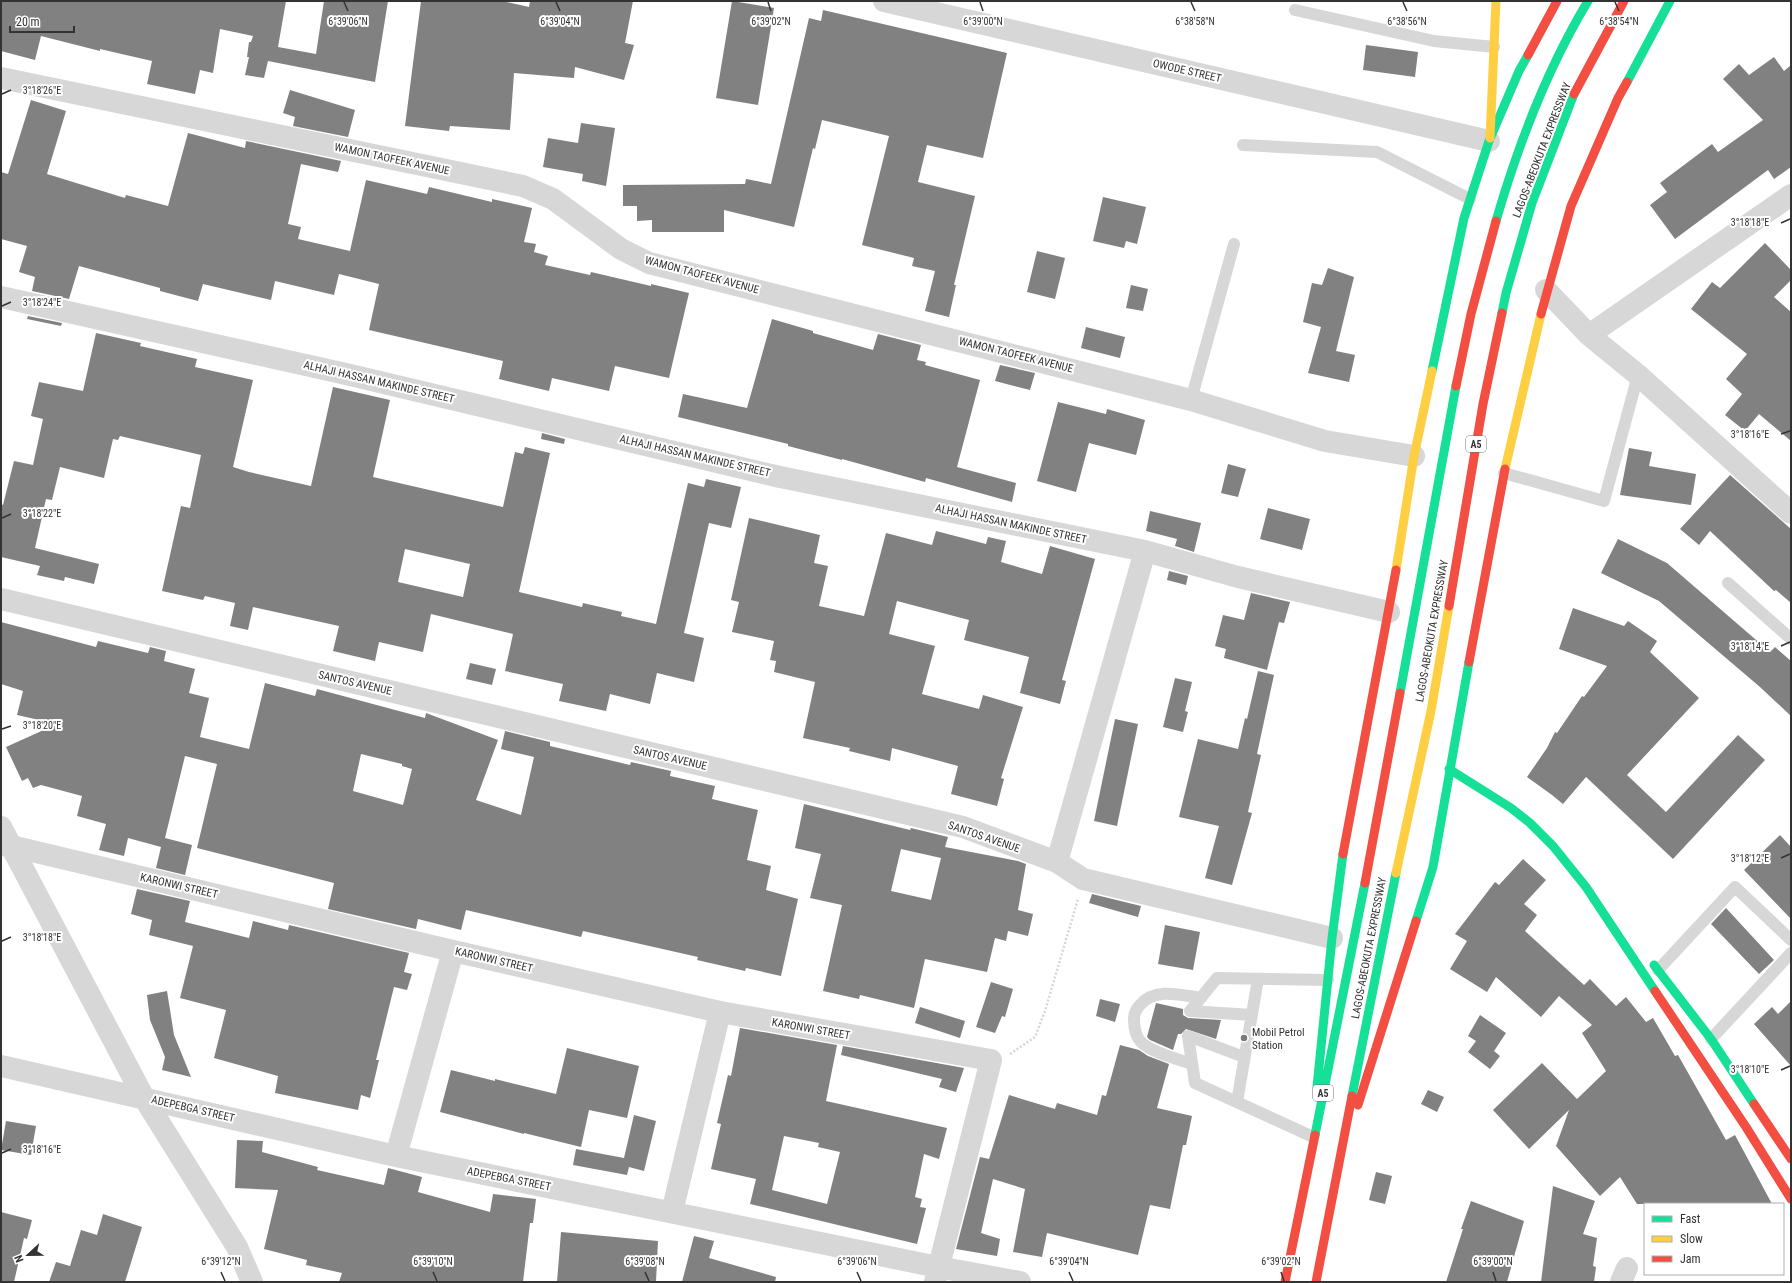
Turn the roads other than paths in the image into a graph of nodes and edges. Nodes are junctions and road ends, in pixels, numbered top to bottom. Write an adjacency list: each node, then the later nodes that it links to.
1 (884, 1): 10 (street, OWODE STREET)
2 (1496, 1): 8 (main road)
3 (1557, 1): 10 (main road)
4 (1588, 1): 51 (main road, LAGOS-ABEOKUTA EXPRESSWAY / A5)
5 (1624, 1): 52 (main road, LAGOS-ABEOKUTA EXPRESSWAY / A5)
6 (1670, 1): 15 (main road)
7 (1295, 10): 8 (lane)
8 (1494, 47): 10 (main road)
9 (1, 78): 19 (street, WAMON TAOFEEK AVENUE)
10 (1489, 141): 13 (main road)
11 (1243, 146): 13 (lane)
12 (1791, 195): 17 (street)
13 (1470, 199): 20 (main road)
14 (1234, 244): 19 (lane)
15 (1546, 290): 17 (street); 21 (main road)
16 (1, 296): 23 (street, ALHAJI HASSAN MAKINDE STREET)
17 (1589, 335): 18 (street)
18 (1638, 375): 21 (lane); 22 (street)
19 (1191, 400): 20 (street, WAMON TAOFEEK AVENUE)
20 (1414, 456): 26 (main road)
21 (1504, 473): 28 (main road)
22 (1791, 513)
23 (1145, 552): 26 (street, ALHAJI HASSAN MAKINDE STREET); 30 (street)
24 (1728, 583): 27 (lane)
25 (1, 599): 30 (street, SANTOS AVENUE)
26 (1389, 612): 31 (main road)
27 (1791, 639)
28 (1448, 769): 52 (main road); 53 (main road)
29 (4, 839): 33 (street, KARONWI STREET); 46 (street)
30 (1057, 862): 31 (street, SANTOS AVENUE)
31 (1332, 938): 38 (main road)
32 (1791, 940): 36 (lane)
33 (452, 951): 40 (street, KARONWI STREET); 49 (street)
34 (1791, 953): 42 (lane)
35 (1649, 958): 36 (main road)
36 (1658, 970): 42 (main road)
37 (1258, 979): 38 (lane); 39 (lane); 41 (lane)
38 (1328, 980): 48 (main road)
39 (1201, 998): 41 (lane); 44 (lane)
40 (720, 1012): 54 (street); 55 (street, KARONWI STREET)
41 (1252, 1015): 43 (lane)
42 (1711, 1039): 50 (main road)
43 (1244, 1057): 44 (lane); 47 (lane)
44 (1192, 1064): 47 (lane)
45 (1, 1066): 46 (street, ADEPEBGA STREET)
46 (144, 1098): 49 (street, ADEPEBGA STREET); 56 (street)
47 (1237, 1102): 48 (lane)
48 (1311, 1136): 51 (main road)
49 (396, 1156): 54 (street, ADEPEBGA STREET)
50 (1791, 1159)
51 (1308, 1172): 58 (main road, LAGOS-ABEOKUTA EXPRESSWAY / A5)
52 (1336, 1175): 59 (main road, LAGOS-ABEOKUTA EXPRESSWAY / A5)
53 (1791, 1199)
54 (672, 1212): 55 (street, ADEPEBGA STREET)
55 (936, 1275): 57 (street, ADEPEBGA STREET)
56 (252, 1282)
57 (1020, 1282)
58 (1285, 1282)
59 (1316, 1282)

